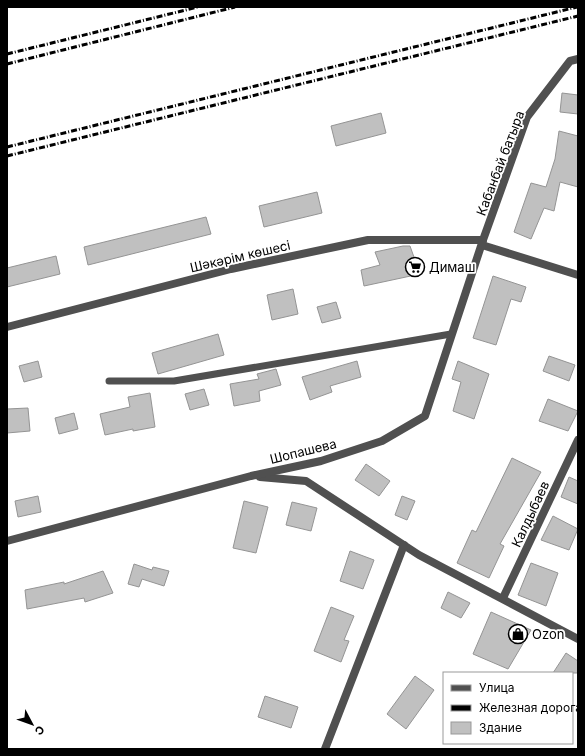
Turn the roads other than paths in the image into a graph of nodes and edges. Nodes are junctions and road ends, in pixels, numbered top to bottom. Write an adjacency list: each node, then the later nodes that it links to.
1 (578, 59): 2 (street, Кабанбай батыра)
2 (483, 242): 3 (street, Шәкәрім көшесі); 4 (street, Шәкәрім көшесі); 5 (street, Шопашева)
3 (578, 275)
4 (7, 327)
5 (451, 334): 6 (lane); 8 (street, Шопашева)
6 (109, 381)
7 (578, 440): 11 (street, Калдыбаев)
8 (251, 476): 9 (street, Шопашева); 10 (street)
9 (7, 541)
10 (404, 545): 11 (street); 13 (street)
11 (503, 598): 12 (street)
12 (578, 639)
13 (325, 749)

